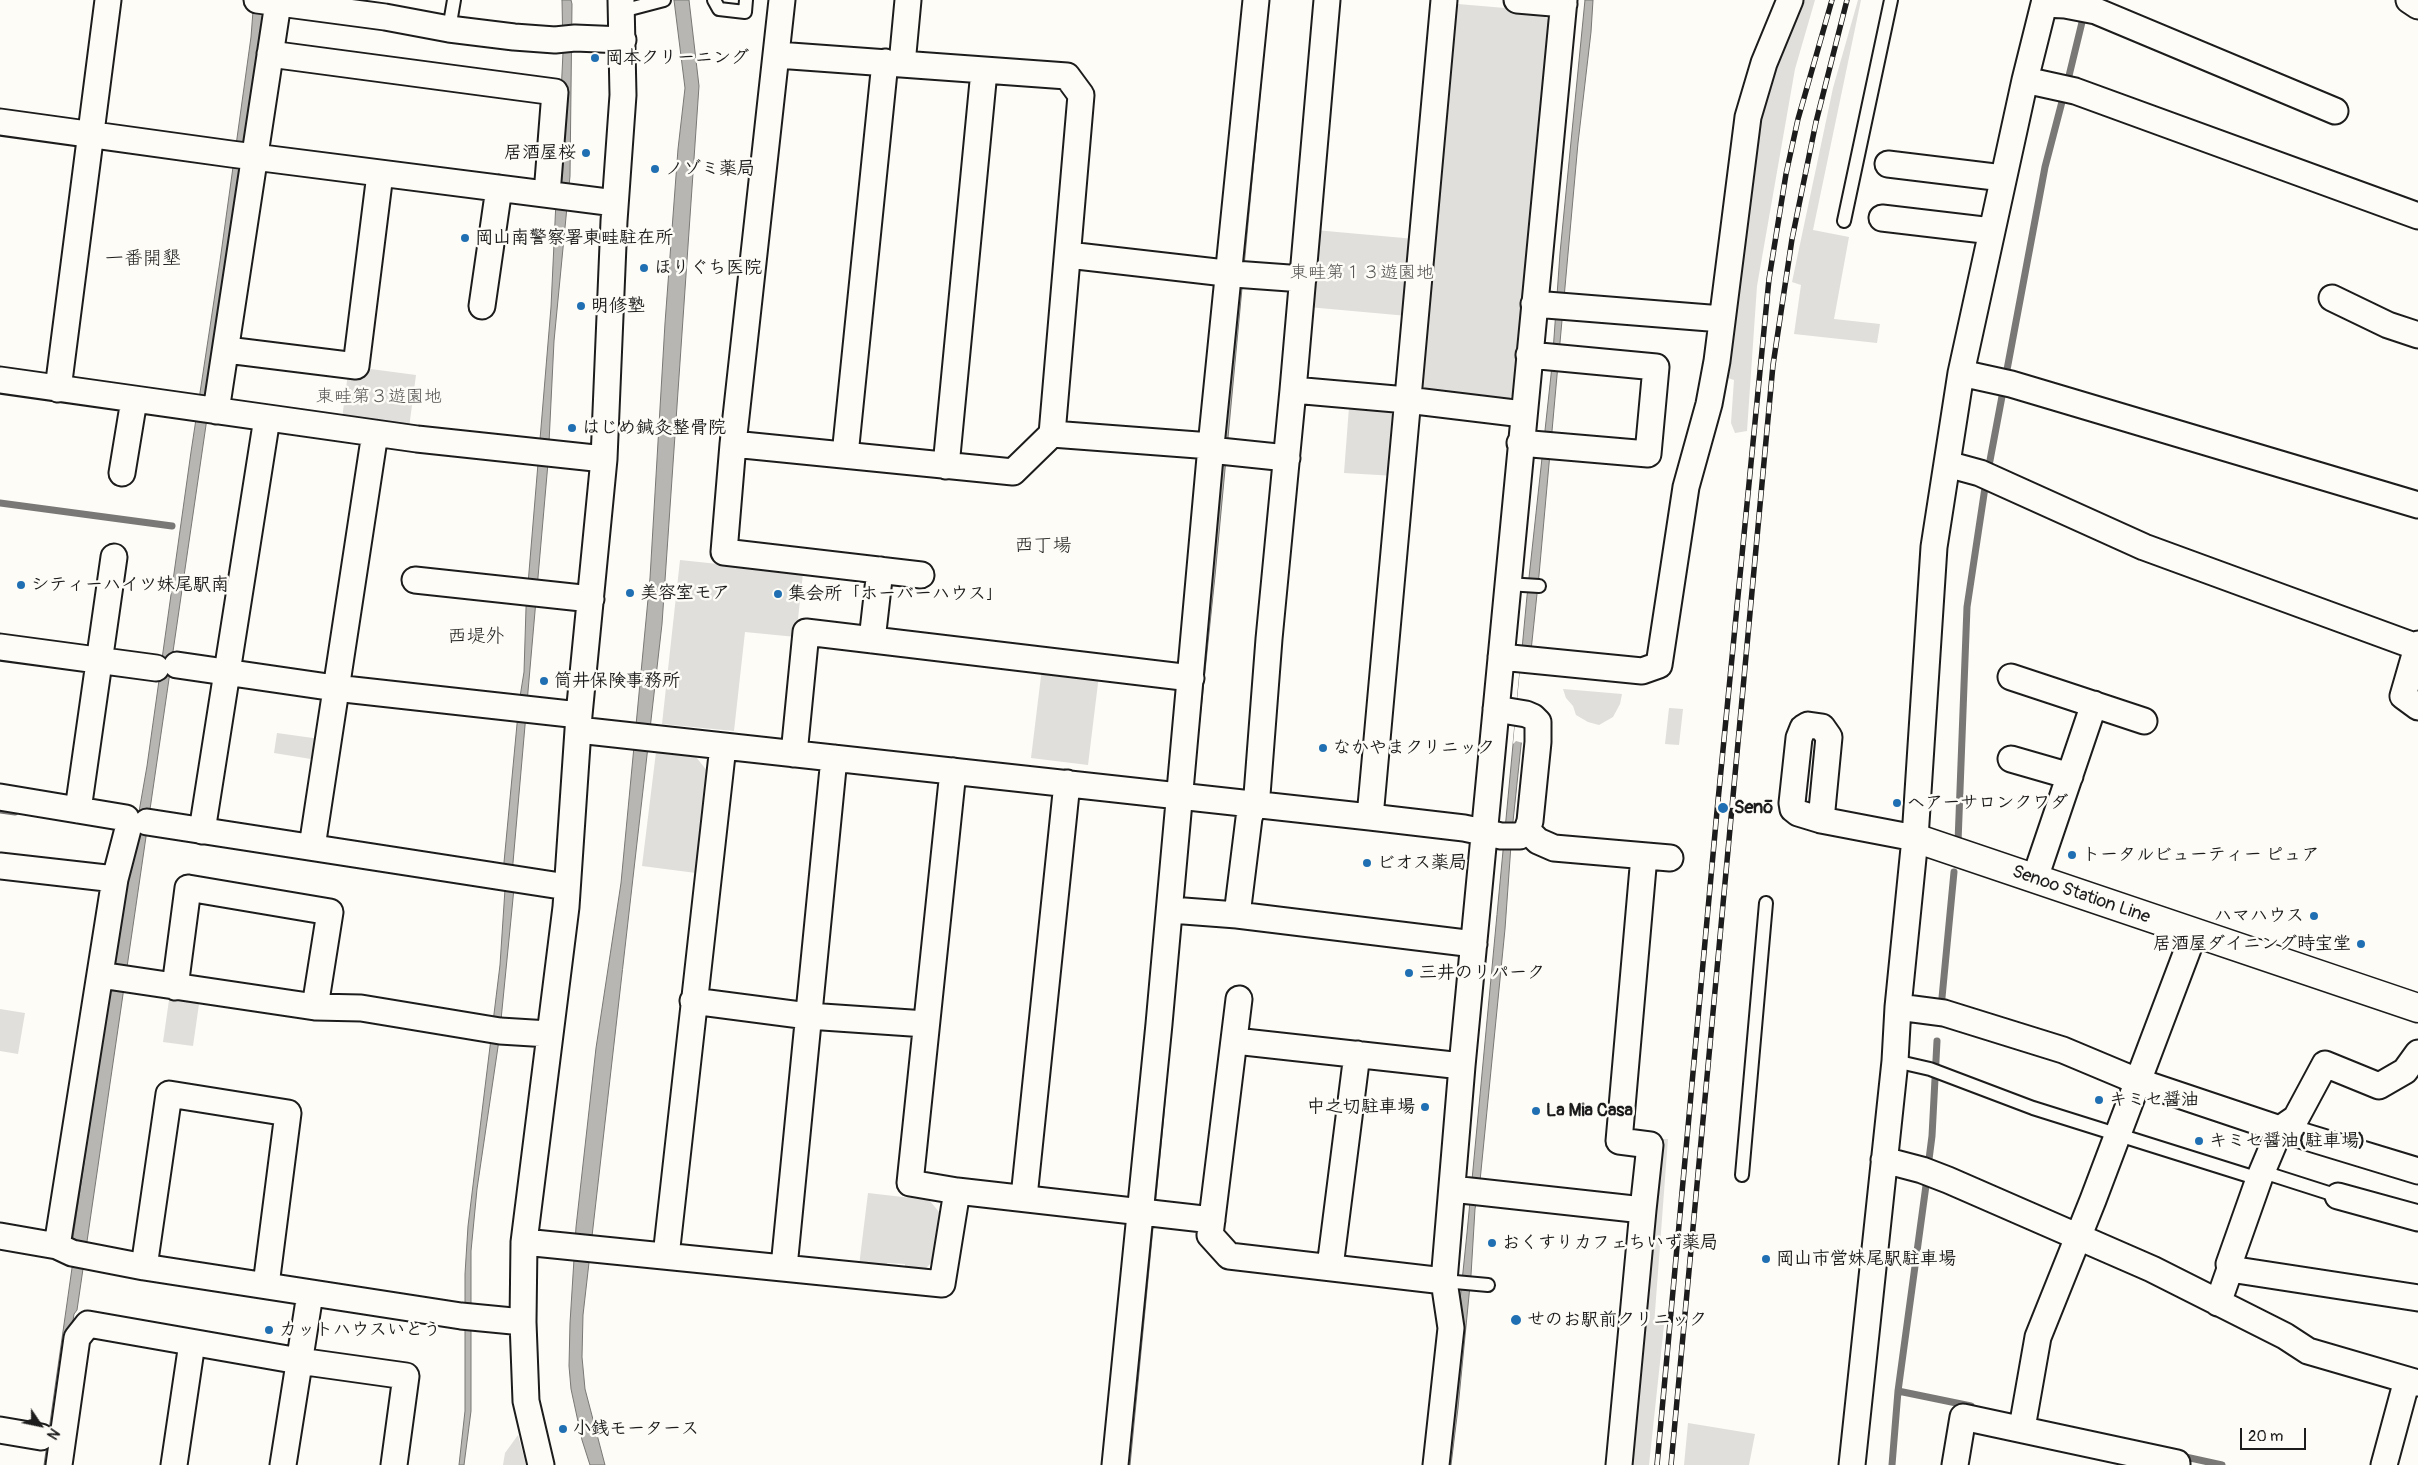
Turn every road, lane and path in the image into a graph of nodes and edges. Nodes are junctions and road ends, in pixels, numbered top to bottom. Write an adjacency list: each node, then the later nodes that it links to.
1 (108, 0): 31 (street)
2 (454, 0): 22 (lane)
3 (664, 0): 19 (lane)
4 (714, 0): 5 (lane)
5 (746, 0)
6 (782, 0): 25 (street)
7 (908, 0): 26 (street)
8 (1256, 0): 44 (street)
9 (1327, 0): 45 (street)
10 (1444, 0): 58 (street)
11 (1517, 0): 16 (street)
12 (1790, 0): 49 (street)
13 (1891, 0): 41 (lane)
14 (2409, 0): 20 (street)
15 (268, 2): 18 (street); 24 (street)
16 (1564, 2): 47 (street)
17 (2045, 2): 28 (street); 29 (street)
18 (324, 4): 21 (street)
19 (621, 5): 23 (street)
20 (2418, 6)
21 (387, 9): 22 (street)
22 (449, 29): 23 (street)
23 (623, 40): 38 (street)
24 (270, 54): 32 (street); 37 (street)
25 (777, 55): 26 (street); 64 (street)
26 (894, 63): 27 (street); 67 (street)
27 (984, 71): 43 (street); 71 (street)
28 (2024, 80): 35 (street); 39 (street)
29 (2335, 111)
30 (0, 122): 31 (street)
31 (89, 135): 32 (street); 55 (street)
32 (256, 157): 34 (street); 51 (street)
33 (1888, 164): 35 (street)
34 (380, 174): 36 (street); 51 (street)
35 (2003, 178): 42 (street)
36 (499, 188): 37 (street); 48 (street)
37 (557, 195): 38 (street)
38 (615, 203): 69 (street)
39 (2418, 216)
40 (1882, 218): 42 (street)
41 (1844, 221)
42 (1992, 231): 53 (street)
43 (1068, 255): 44 (street); 63 (street)
44 (1236, 274): 45 (street); 66 (street)
45 (1303, 279): 56 (street)
46 (2332, 298): 50 (street)
47 (1552, 305): 49 (street); 52 (street)
48 (482, 306)
49 (1722, 319): 84 (street)
50 (2418, 335)
51 (226, 350): 59 (street)
52 (1547, 357): 60 (street); 65 (street)
53 (1961, 373): 70 (street); 73 (street)
54 (0, 380): 55 (street)
55 (58, 389): 57 (street)
56 (1293, 390): 58 (street); 68 (street)
57 (134, 400): 59 (street); 72 (street)
58 (1407, 400): 60 (street); 106 (street)
59 (208, 410): 61 (street)
60 (1523, 414): 65 (street)
61 (267, 418): 62 (street); 86 (street)
62 (375, 433): 69 (street); 89 (street)
63 (1052, 434): 66 (street); 71 (street)
64 (734, 444): 67 (street); 75 (street)
65 (1538, 445): 78 (street)
66 (1216, 450): 68 (street); 88 (street)
67 (846, 455): 71 (street)
68 (1287, 458): 104 (street)
69 (604, 459): 80 (street)
70 (1947, 464): 82 (street); 112 (street)
71 (946, 466)
72 (122, 473)
73 (2418, 505)
74 (114, 557): 85 (street)
75 (880, 570): 76 (street); 81 (street)
76 (921, 575)
77 (415, 580): 80 (street)
78 (1516, 584): 79 (lane); 84 (street)
79 (1539, 586)
80 (591, 599): 94 (street)
81 (872, 640): 88 (street); 96 (street)
82 (2418, 645): 91 (street)
83 (0, 646): 85 (street)
84 (1500, 657): 92 (street)
85 (98, 660): 86 (street); 105 (street)
86 (228, 671): 89 (street); 110 (street)
87 (2011, 677): 90 (street)
88 (1191, 678): 102 (street)
89 (335, 688): 94 (street); 113 (street)
90 (2094, 704): 93 (street); 100 (street)
91 (2418, 707)
92 (1496, 709): 109 (street); 111 (street)
93 (2144, 721)
94 (579, 723): 95 (street); 119 (street)
95 (723, 746): 96 (street); 128 (street)
96 (794, 754): 97 (street)
97 (834, 758): 99 (street); 132 (street)
98 (2012, 759): 100 (street)
99 (953, 771): 101 (street); 133 (street)
100 (2070, 776): 117 (street)
101 (1066, 783): 102 (street); 150 (street)
102 (1185, 796): 104 (street); 152 (street)
103 (0, 797): 105 (street)
104 (1254, 804): 106 (street); 122 (street)
105 (78, 810): 108 (street)
106 (1370, 817): 111 (street)
107 (1821, 820): 112 (street)
108 (132, 825): 110 (street); 118 (street)
109 (1527, 830): 111 (street); 114 (street)
110 (202, 831): 113 (street)
111 (1484, 832): 124 (street)
112 (1915, 838): 117 (main road, Senoo Station Line); 130 (street)
113 (312, 847): 119 (street)
114 (1644, 856): 115 (street); 151 (street)
115 (1670, 858)
116 (0, 866): 118 (street)
117 (2035, 878): 123 (main road, Senoo Station Line)
118 (115, 880): 125 (street)
119 (567, 888): 134 (street)
120 (1766, 904): 145 (lane)
121 (1184, 911): 122 (street)
122 (1237, 915): 124 (street)
123 (2194, 933): 131 (main road, Senoo Station Line); 140 (street)
124 (1474, 944): 139 (street)
125 (113, 977): 126 (street); 158 (street)
126 (175, 987): 129 (street); 129 (street)
127 (1239, 999): 135 (street)
128 (693, 1002): 132 (street); 159 (street)
129 (315, 1007): 134 (street)
130 (1898, 1008): 138 (street); 140 (street)
131 (2418, 1008)
132 (808, 1016): 133 (street); 161 (street)
133 (926, 1024): 147 (street)
134 (549, 1034): 157 (street)
135 (1235, 1041): 136 (street); 154 (street)
136 (1357, 1054): 139 (street); 162 (street)
137 (2418, 1054): 141 (street)
138 (1895, 1061): 142 (lane); 143 (street)
139 (1462, 1066): 148 (street)
140 (2137, 1081): 141 (street); 142 (street)
141 (2280, 1129): 144 (street); 146 (street)
142 (2118, 1134): 146 (lane); 156 (street)
143 (1884, 1160): 156 (street); 185 (street)
144 (2418, 1171)
145 (1742, 1175)
146 (2261, 1176): 149 (lane); 163 (street)
147 (957, 1191): 150 (street); 161 (street)
148 (1466, 1191): 151 (street); 164 (street)
149 (2338, 1196): 153 (street)
150 (1024, 1197): 152 (street)
151 (1643, 1210): 184 (street)
152 (1146, 1212): 154 (street); 182 (street)
153 (2418, 1218)
154 (1212, 1220): 162 (street)
155 (0, 1236): 158 (street)
156 (2078, 1238): 169 (street); 174 (street)
157 (524, 1242): 159 (street); 170 (street)
158 (72, 1252): 160 (street)
159 (666, 1256): 161 (street)
160 (144, 1267): 166 (street); 166 (street)
161 (784, 1267)
162 (1330, 1267): 164 (street)
163 (2230, 1269): 168 (street); 169 (street)
164 (1451, 1282): 165 (lane); 183 (street)
165 (1482, 1284)
166 (266, 1286): 167 (street)
167 (310, 1294): 170 (street); 172 (street)
168 (2418, 1298)
169 (2218, 1303): 173 (street)
170 (523, 1322): 181 (street)
171 (192, 1343): 172 (street); 177 (street); 178 (street)
172 (299, 1361): 179 (street); 180 (street)
173 (2412, 1381): 188 (street)
174 (2024, 1421): 186 (street); 187 (street)
175 (0, 1430): 176 (street)
176 (41, 1437)
177 (59, 1465)
178 (174, 1465)
179 (283, 1465)
180 (394, 1465)
181 (541, 1465)
182 (1115, 1465)
183 (1436, 1465)
184 (1619, 1465)
185 (1852, 1465)
186 (1955, 1465)
187 (2177, 1465)
188 (2384, 1465)

